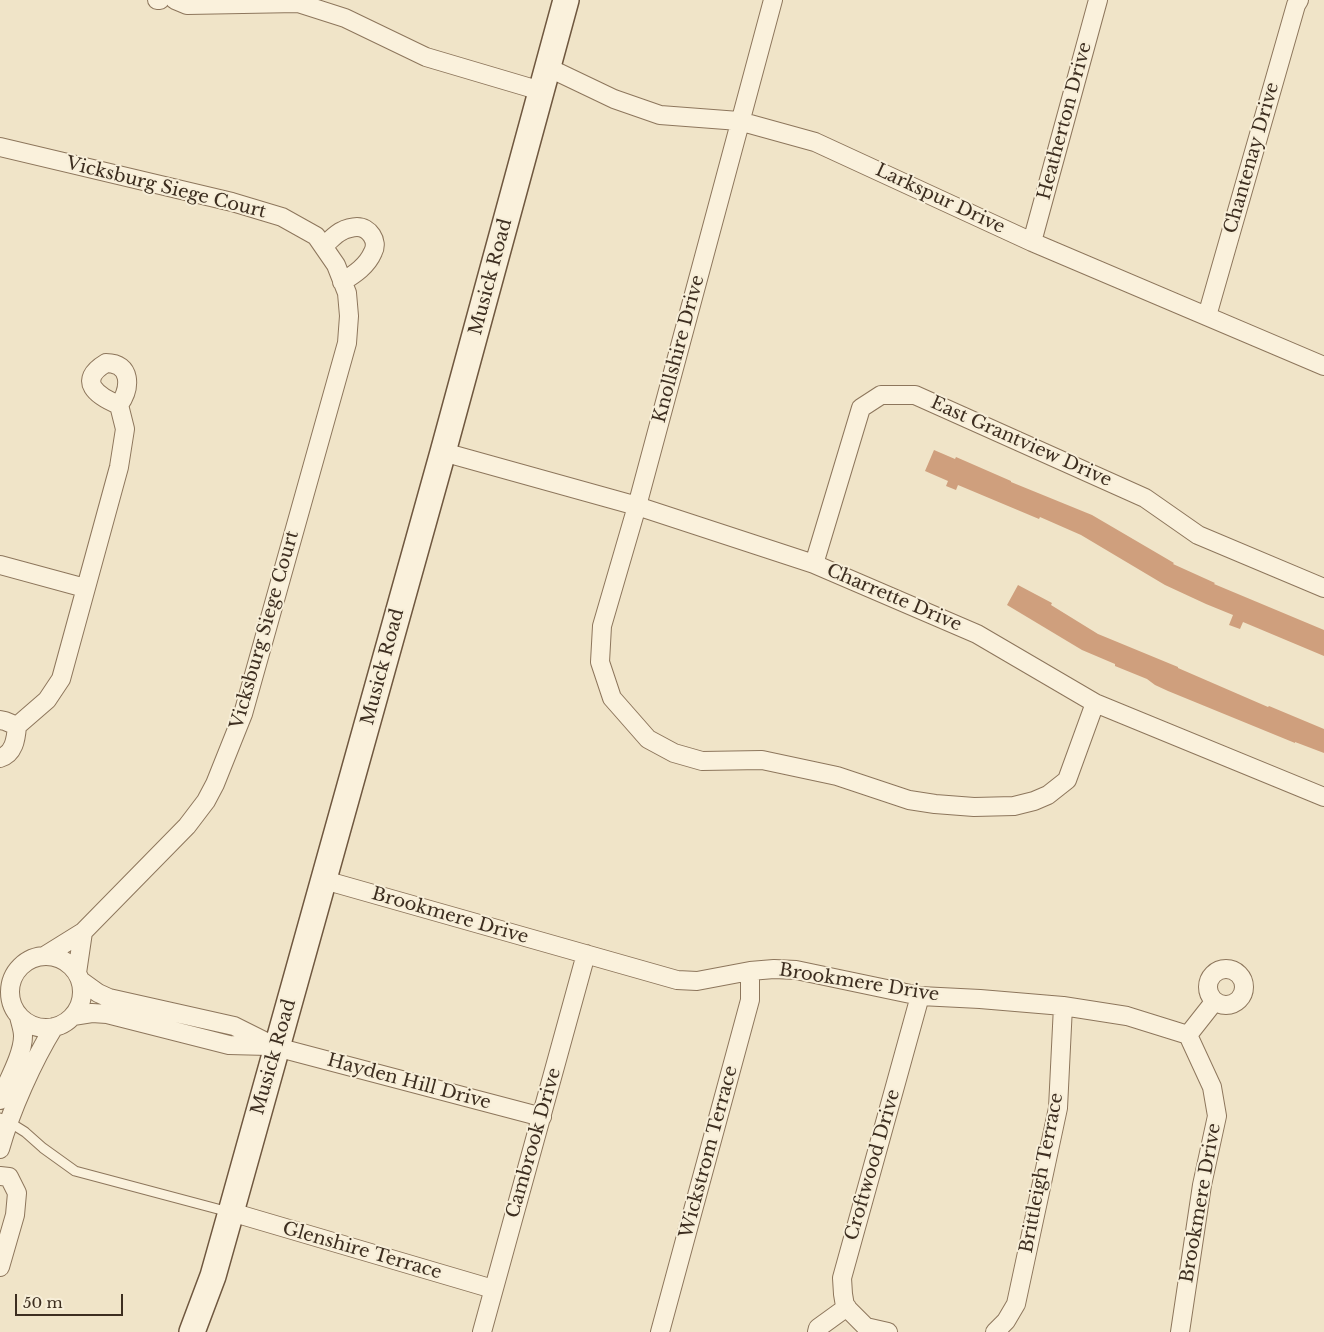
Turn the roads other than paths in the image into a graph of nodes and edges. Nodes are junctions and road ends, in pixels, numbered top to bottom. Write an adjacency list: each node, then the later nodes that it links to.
1 (175, 0): 7 (street)
2 (566, 0): 6 (street, Musick Road)
3 (773, 0): 8 (street, Knollshire Drive)
4 (1098, 0): 10 (street, Heatherton Drive)
5 (1299, 0): 13 (street, Chantenay Drive)
6 (548, 67): 7 (street, Musick Road); 8 (street, Larkspur Drive)
7 (541, 91): 16 (street, Musick Road)
8 (740, 121): 10 (street, Larkspur Drive); 17 (street, Knollshire Drive)
9 (0, 147): 11 (street, Vicksburg Siege Court)
10 (1032, 242): 13 (street, Larkspur Drive)
11 (323, 246): 12 (street, Vicksburg Siege Court); 12 (street)
12 (342, 282): 28 (street, Vicksburg Siege Court)
13 (1207, 316): 14 (street, Larkspur Drive)
14 (1324, 366)
15 (119, 405): 20 (street)
16 (443, 452): 17 (street, Charrette Drive); 27 (street, Musick Road)
17 (636, 506): 18 (street, Charrette Drive); 22 (street, Knollshire Drive)
18 (814, 564): 21 (street, East Grantview Drive); 22 (street, Charrette Drive)
19 (0, 565): 20 (street)
20 (85, 588): 24 (street)
21 (1324, 588)
22 (1095, 702): 26 (street, Charrette Drive)
23 (0, 720): 24 (street)
24 (17, 726): 25 (street)
25 (0, 758)
26 (1324, 797)
27 (324, 880): 29 (street, Brookmere Drive); 41 (street, Musick Road)
28 (83, 932): 30 (street, Vicksburg Siege Court); 33 (street)
29 (586, 954): 31 (street, Brookmere Drive); 43 (street, Cambrook Drive)
30 (46, 956): 32 (street); 33 (street)
31 (750, 971): 34 (street, Brookmere Drive); 54 (street, Wickstrom Terrace)
32 (7, 977): 37 (street)
33 (79, 977): 38 (street); 41 (street)
34 (920, 996): 36 (street, Brookmere Drive); 50 (street, Croftwood Drive)
35 (1214, 1002): 40 (street)
36 (1063, 1006): 40 (street, Brookmere Drive); 56 (street, Brittleigh Terrace)
37 (11, 1009): 39 (street); 42 (street)
38 (73, 1016): 39 (street); 41 (street)
39 (54, 1027): 44 (street)
40 (1188, 1035): 57 (street, Brookmere Drive)
41 (276, 1046): 43 (street, Hayden Hill Drive); 47 (street, Musick Road)
42 (0, 1100)
43 (542, 1117): 49 (street, Cambrook Drive)
44 (5, 1120): 45 (street); 47 (lane)
45 (0, 1148)
46 (0, 1176): 48 (street)
47 (232, 1212): 49 (street, Glenshire Terrace); 52 (street, Musick Road)
48 (0, 1267)
49 (494, 1289): 53 (street, Cambrook Drive)
50 (847, 1308): 51 (street); 55 (street)
51 (874, 1330)
52 (192, 1332)
53 (482, 1332)
54 (660, 1332)
55 (817, 1332)
56 (996, 1332)
57 (1180, 1332)

